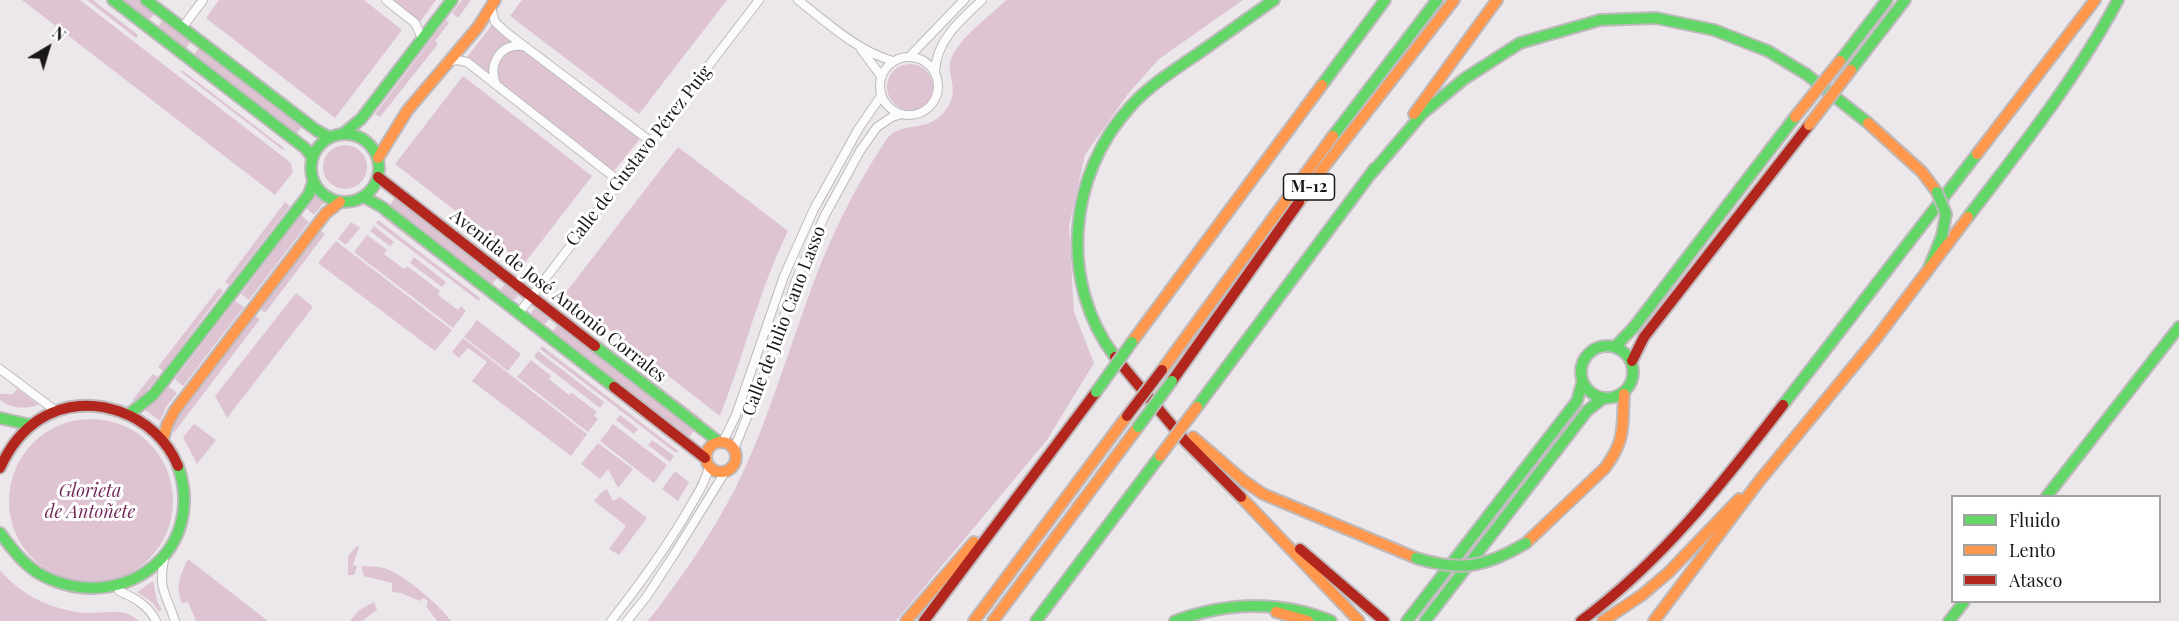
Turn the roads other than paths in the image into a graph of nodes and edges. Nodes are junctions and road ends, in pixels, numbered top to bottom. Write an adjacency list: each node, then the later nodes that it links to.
1 (113, 0): 36 (main road)
2 (147, 0): 21 (main road)
3 (203, 0): 21 (street)
4 (386, 0): 5 (street); 22 (street)
5 (397, 0)
6 (452, 0): 22 (main road)
7 (759, 0): 35 (street, Calle de Gustavo Pérez Puig)
8 (798, 0): 24 (street)
9 (964, 0): 25 (street)
10 (982, 0): 28 (street)
11 (1274, 0): 56 (main road)
12 (1385, 0): 67 (main road, bridge)
13 (1437, 0): 80 (main road, bridge)
14 (1454, 0): 81 (main road, M-12, bridge)
15 (1497, 0): 38 (main road, M-12)
16 (1887, 0): 48 (main road, bridge)
17 (1905, 0): 49 (main road, bridge)
18 (2095, 0): 90 (main road)
19 (2118, 0): 44 (main road)
20 (493, 4): 23 (street); 27 (main road)
21 (182, 28): 34 (main road)
22 (422, 38): 33 (main road)
23 (523, 46): 30 (street); 35 (street)
24 (858, 46): 26 (street); 29 (street)
25 (910, 56): 26 (street); 28 (street)
26 (893, 61): 29 (street)
27 (447, 62): 30 (street); 37 (main road)
28 (935, 72): 32 (street)
29 (881, 76): 31 (street)
30 (496, 86): 40 (street)
31 (881, 96): 32 (street); 60 (street, Calle de Julio Cano Lasso)
32 (902, 114): 61 (street, Calle de Julio Cano Lasso)
33 (344, 133): 34 (main road); 37 (main road)
34 (329, 137): 36 (main road)
35 (650, 141): 40 (street, Calle de Gustavo Pérez Puig)
36 (312, 157): 41 (main road)
37 (378, 158): 39 (main road)
38 (1371, 174): 44 (main road, bridge); 82 (main road, M-12, bridge)
39 (378, 177): 42 (main road); 45 (main road, Avenida de José Antonio Corrales)
40 (620, 181): 45 (street, Calle de Gustavo Pérez Puig)
41 (314, 182): 43 (main road); 55 (main road)
42 (364, 197): 43 (main road); 46 (main road, Avenida de José Antonio Corrales)
43 (340, 202): 59 (main road)
44 (1928, 270): 65 (main road)
45 (531, 296): 46 (street, Calle de Gustavo Pérez Puig); 60 (main road, Avenida de José Antonio Corrales)
46 (519, 313): 62 (main road, Avenida de José Antonio Corrales)
47 (2179, 327): 66 (main road)
48 (1615, 346): 49 (main road); 51 (main road)
49 (1632, 361): 52 (main road)
50 (0, 369): 54 (street)
51 (1582, 382): 53 (main road); 88 (main road)
52 (1624, 394): 53 (main road); 56 (main road, bridge)
53 (1602, 399): 89 (main road)
54 (56, 411): 55 (main road); 58 (main road)
55 (129, 414): 59 (main road)
56 (1165, 416): 68 (main road)
57 (0, 418): 58 (main road)
58 (31, 425): 63 (main road)
59 (163, 440): 70 (main road)
60 (721, 442): 61 (main road); 62 (main road)
61 (734, 450): 64 (main road)
62 (707, 462): 64 (main road); 76 (street)
63 (0, 468)
64 (724, 472): 77 (street)
65 (1760, 480): 91 (main road); 92 (main road)
66 (2048, 495)
67 (1010, 504): 78 (main road); 79 (main road)
68 (1251, 506): 86 (main road); 87 (main road)
69 (0, 533): 71 (main road)
70 (164, 560): 71 (main road); 75 (street)
71 (119, 591): 74 (street)
72 (1963, 603): 93 (main road)
73 (1246, 606): 83 (main road); 84 (main road); 85 (main road)
74 (156, 621)
75 (175, 621)
76 (611, 621)
77 (627, 621)
78 (906, 621)
79 (924, 621)
80 (974, 621)
81 (993, 621)
82 (1036, 621)
83 (1175, 621)
84 (1308, 621)
85 (1331, 621)
86 (1359, 621)
87 (1384, 621)
88 (1407, 621)
89 (1425, 621)
90 (1581, 621)
91 (1603, 621)
92 (1656, 621)
93 (1949, 621)

